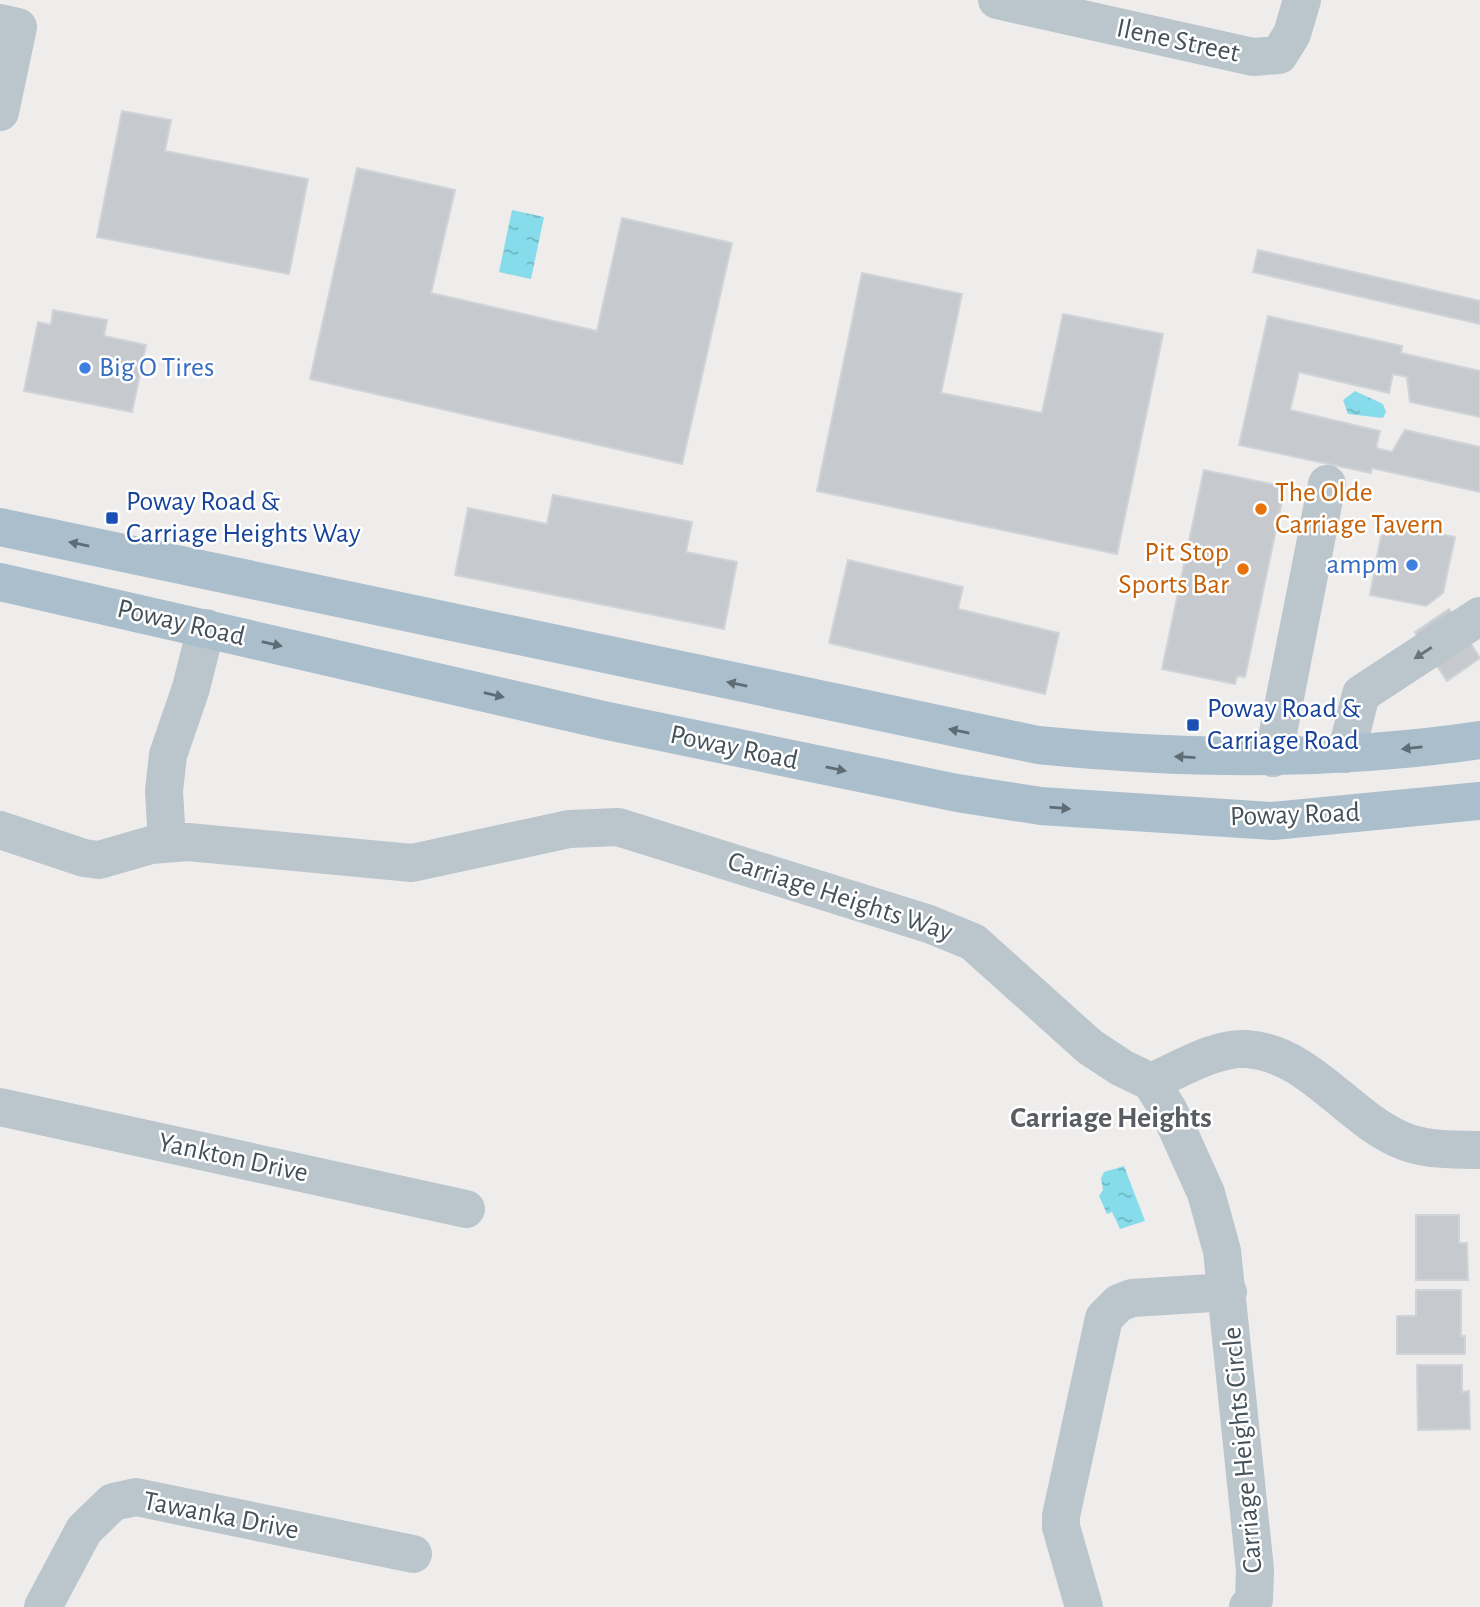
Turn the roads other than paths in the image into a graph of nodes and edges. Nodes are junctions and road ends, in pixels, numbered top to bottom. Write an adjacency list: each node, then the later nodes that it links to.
1 (997, 0): 2 (street, Ilene Street)
2 (1302, 0)
3 (0, 23): 4 (street)
4 (0, 112)
5 (1327, 484): 12 (street)
6 (0, 527): 12 (main road, Poway Road, one-way to 6)
7 (0, 582): 9 (main road, Poway Road)
8 (1480, 616): 11 (street, one-way to 11)
9 (205, 628): 13 (main road, Poway Road, one-way to 13); 15 (street)
10 (1480, 740): 11 (main road, Poway Road, one-way to 11)
11 (1346, 754): 12 (main road, Poway Road)
12 (1273, 758)
13 (1480, 801)
14 (0, 830): 15 (street, Carriage Heights Way)
15 (167, 842): 16 (street, Carriage Heights Way)
16 (1151, 1082): 18 (street); 20 (street, Carriage Heights Circle)
17 (0, 1107): 19 (street, Yankton Drive)
18 (1480, 1150)
19 (467, 1209)
20 (1228, 1292): 23 (street, Carriage Heights Circle); 24 (street, Carriage Heights Circle)
21 (413, 1554): 22 (street, Tawanka Drive)
22 (43, 1607)
23 (1084, 1607)
24 (1248, 1607)

